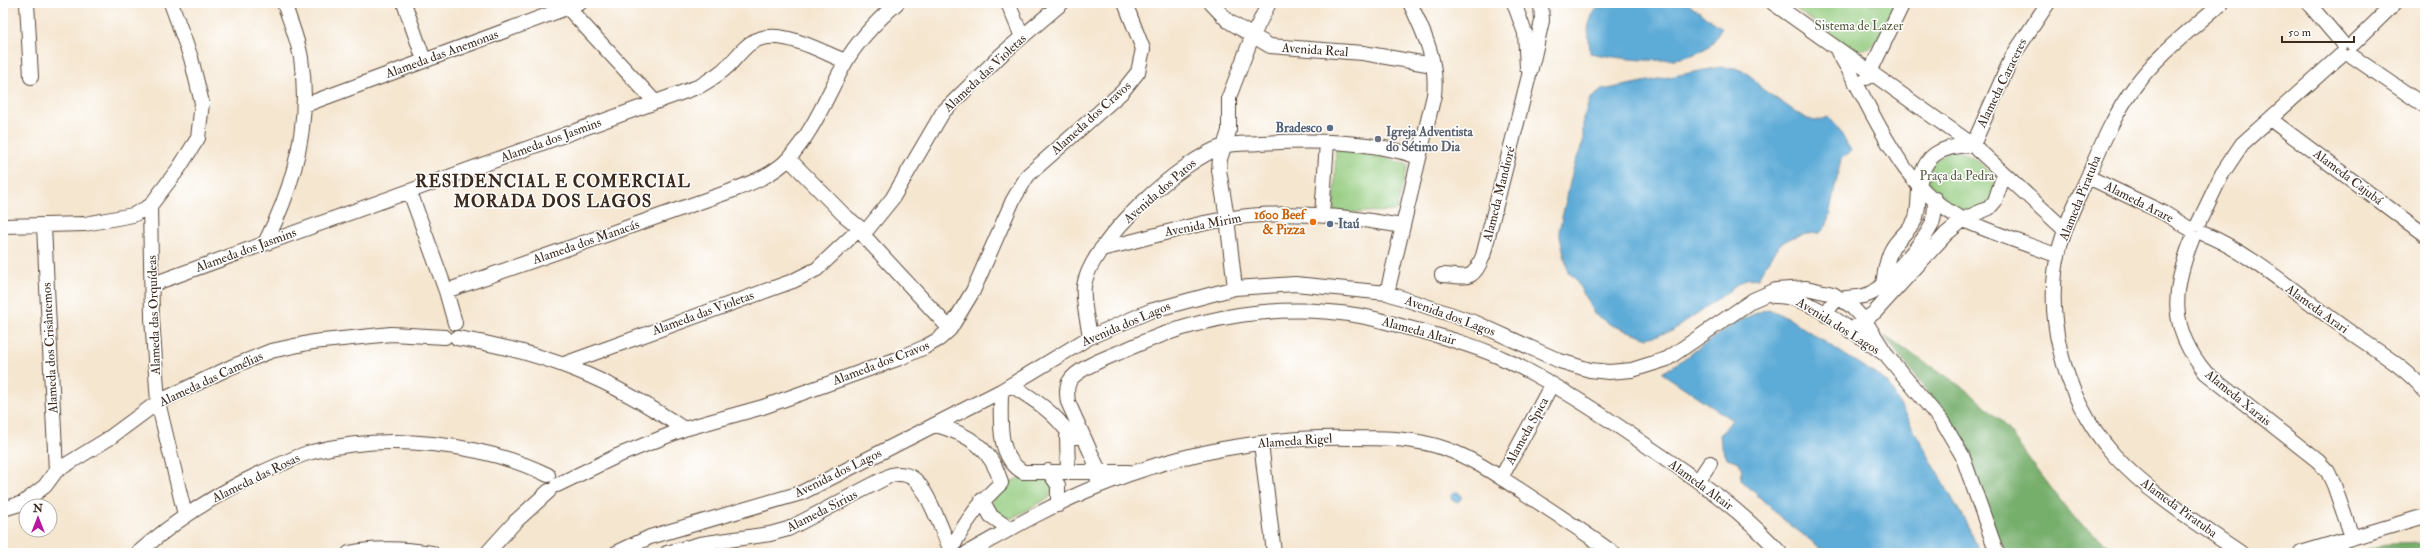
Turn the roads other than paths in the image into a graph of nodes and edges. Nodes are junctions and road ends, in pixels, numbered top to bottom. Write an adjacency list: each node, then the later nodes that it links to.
1 (27, 3): 31 (street)
2 (171, 3): 48 (street)
3 (284, 3): 35 (street)
4 (404, 3): 27 (street)
5 (897, 3): 28 (street, Alameda dos Manacás)
6 (1008, 3): 23 (street)
7 (1062, 3): 23 (street, Alameda das Violetas)
8 (1125, 3): 73 (street, Alameda dos Cravos)
9 (1211, 3): 24 (street, Avenida Real)
10 (1269, 3): 24 (street)
11 (1410, 3): 29 (street)
12 (1514, 3): 21 (street, Alameda Mandioré)
13 (1541, 3): 22 (street, Alameda Mandioré)
14 (1903, 3): 30 (street)
15 (2048, 3): 40 (street, Alameda Caraceres)
16 (2221, 3): 44 (street, Alameda Piratuba)
17 (2308, 3): 26 (street)
18 (2395, 3): 26 (street, Alameda Xarais)
19 (1777, 4): 25 (street)
20 (574, 6): 27 (street, Alameda das Anemonas); 34 (street)
21 (1525, 33): 22 (street); 32 (street, Alameda Mandioré)
22 (1540, 33): 32 (street, Alameda Mandioré)
23 (1022, 37): 57 (street, Alameda das Violetas)
24 (1252, 37): 29 (street, Avenida Real); 39 (street)
25 (1834, 44): 30 (street); 33 (street)
26 (2347, 49): 36 (street); 37 (street, Alameda Xarais)
27 (424, 60): 35 (street, Alameda das Anemonas)
28 (846, 61): 34 (street, Alameda dos Jasmins); 42 (street, Alameda dos Manacás)
29 (1433, 65): 41 (street)
30 (1870, 71): 33 (street); 40 (street)
31 (31, 77)
32 (1528, 80): 63 (street, Alameda Mandioré)
33 (1864, 95): 45 (street)
34 (655, 102): 46 (street, Alameda dos Jasmins)
35 (305, 104): 60 (street)
36 (2425, 106)
37 (2270, 119): 56 (street, Alameda Xarais); 58 (street, Alameda Cajubá)
38 (1326, 142): 39 (street, Avenida dos Patos); 41 (street, Avenida dos Patos); 49 (street)
39 (1225, 145): 50 (street); 61 (street, Avenida dos Patos)
40 (1973, 145): 43 (street); 45 (street)
41 (1419, 156): 54 (street)
42 (789, 159): 57 (street); 67 (street, Alameda dos Manacás)
43 (2004, 174): 51 (street); 55 (street)
44 (2088, 177): 55 (street, Alameda Piratuba); 56 (street, Alameda Arare)
45 (1919, 186): 47 (street); 64 (street)
46 (410, 192): 60 (street, Alameda dos Jasmins); 67 (street)
47 (1935, 199): 51 (street); 59 (street)
48 (150, 206): 53 (street); 65 (street, Alameda das Orquídeas)
49 (1322, 215): 50 (street, Avenida Mirim); 54 (street, Avenida Mirim)
50 (1227, 218): 61 (street, Avenida Mirim); 66 (street)
51 (1964, 219): 59 (street); 62 (street)
52 (3, 226): 53 (street)
53 (44, 226): 89 (street, Alameda dos Crisântemos)
54 (1402, 226): 68 (street)
55 (2065, 230): 62 (street, Alameda Piratuba)
56 (2196, 231): 81 (street, Alameda Arari); 108 (street, Alameda Xarais)
57 (859, 233): 73 (street); 78 (street, Alameda das Violetas)
58 (2423, 233)
59 (1930, 240): 64 (street)
60 (266, 241): 65 (street, Alameda dos Jasmins)
61 (1101, 248): 76 (street, Avenida dos Patos)
62 (2058, 256): 122 (street, Alameda Piratuba)
63 (1442, 275)
64 (1890, 282): 70 (street); 72 (street)
65 (153, 284): 82 (street, Alameda das Orquídeas)
66 (1235, 288): 68 (street, Avenida dos Lagos); 76 (street, Avenida dos Lagos)
67 (446, 291): 74 (street)
68 (1387, 293): 69 (street, Avenida dos Lagos)
69 (1764, 296): 70 (street, Avenida dos Lagos); 71 (street, Avenida dos Lagos)
70 (1841, 298): 71 (street); 72 (street, Avenida dos Lagos)
71 (1826, 315): 75 (street, Avenida dos Lagos)
72 (1865, 321): 75 (street); 77 (street, Avenida dos Lagos)
73 (950, 329): 84 (street, Alameda dos Cravos)
74 (452, 330): 78 (street, Alameda das Camélias); 82 (street, Alameda das Camélias)
75 (1850, 331): 77 (street, Avenida dos Lagos)
76 (1090, 337): 80 (street, Avenida dos Lagos)
77 (1888, 357): 121 (street, Avenida dos Lagos)
78 (564, 364): 84 (street, Alameda das Camélias)
79 (1552, 384): 86 (street, Alameda Altair); 95 (street, Alameda Spica); 96 (street, Alameda Altair)
80 (1006, 388): 83 (street, Avenida dos Lagos); 85 (street); 93 (street)
81 (2425, 392)
82 (158, 402): 89 (street, Alameda das Camélias); 104 (street, Alameda das Orquídeas)
83 (936, 425): 98 (street); 115 (street, Avenida dos Lagos)
84 (684, 429): 97 (street, Alameda dos Cravos)
85 (1070, 435): 86 (street); 90 (street)
86 (1085, 439): 92 (street)
87 (1261, 443): 94 (street, Alameda Rigel); 95 (street, Alameda Rigel); 118 (street)
88 (1710, 463): 96 (street)
89 (56, 470): 102 (street, Alameda das Camélias)
90 (1068, 470): 91 (street); 92 (street)
91 (1048, 471): 93 (street); 101 (street)
92 (1099, 471): 94 (street); 99 (street)
93 (1023, 472): 98 (street)
94 (1135, 472): 99 (street, Alameda Rigel)
95 (1501, 478): 119 (street, Alameda Rigel)
96 (1698, 481): 120 (street, Alameda Altair)
97 (549, 482): 104 (street, Alameda das Rosas); 114 (street)
98 (1001, 483): 100 (street)
99 (1097, 486): 101 (street, Alameda Rigel)
100 (982, 500): 106 (street); 107 (street)
101 (1058, 505): 107 (street, Alameda Rigel)
102 (3, 509)
103 (933, 510): 106 (street); 110 (street, Alameda Sirius); 116 (street, Alameda Sirius)
104 (185, 516): 109 (street, Alameda das Rosas)
105 (2425, 516): 108 (street)
106 (964, 524): 110 (street)
107 (1010, 529): 117 (street, Alameda Rigel)
108 (2352, 537): 123 (street)
109 (151, 548): 111 (street, Alameda das Rosas)
110 (952, 549): 117 (street)
111 (138, 553)
112 (349, 553): 113 (street)
113 (432, 553)
114 (488, 553)
115 (616, 553)
116 (667, 553)
117 (967, 553)
118 (1274, 553)
119 (1613, 553)
120 (1780, 553)
121 (1997, 553)
122 (2241, 553)
123 (2301, 553)

